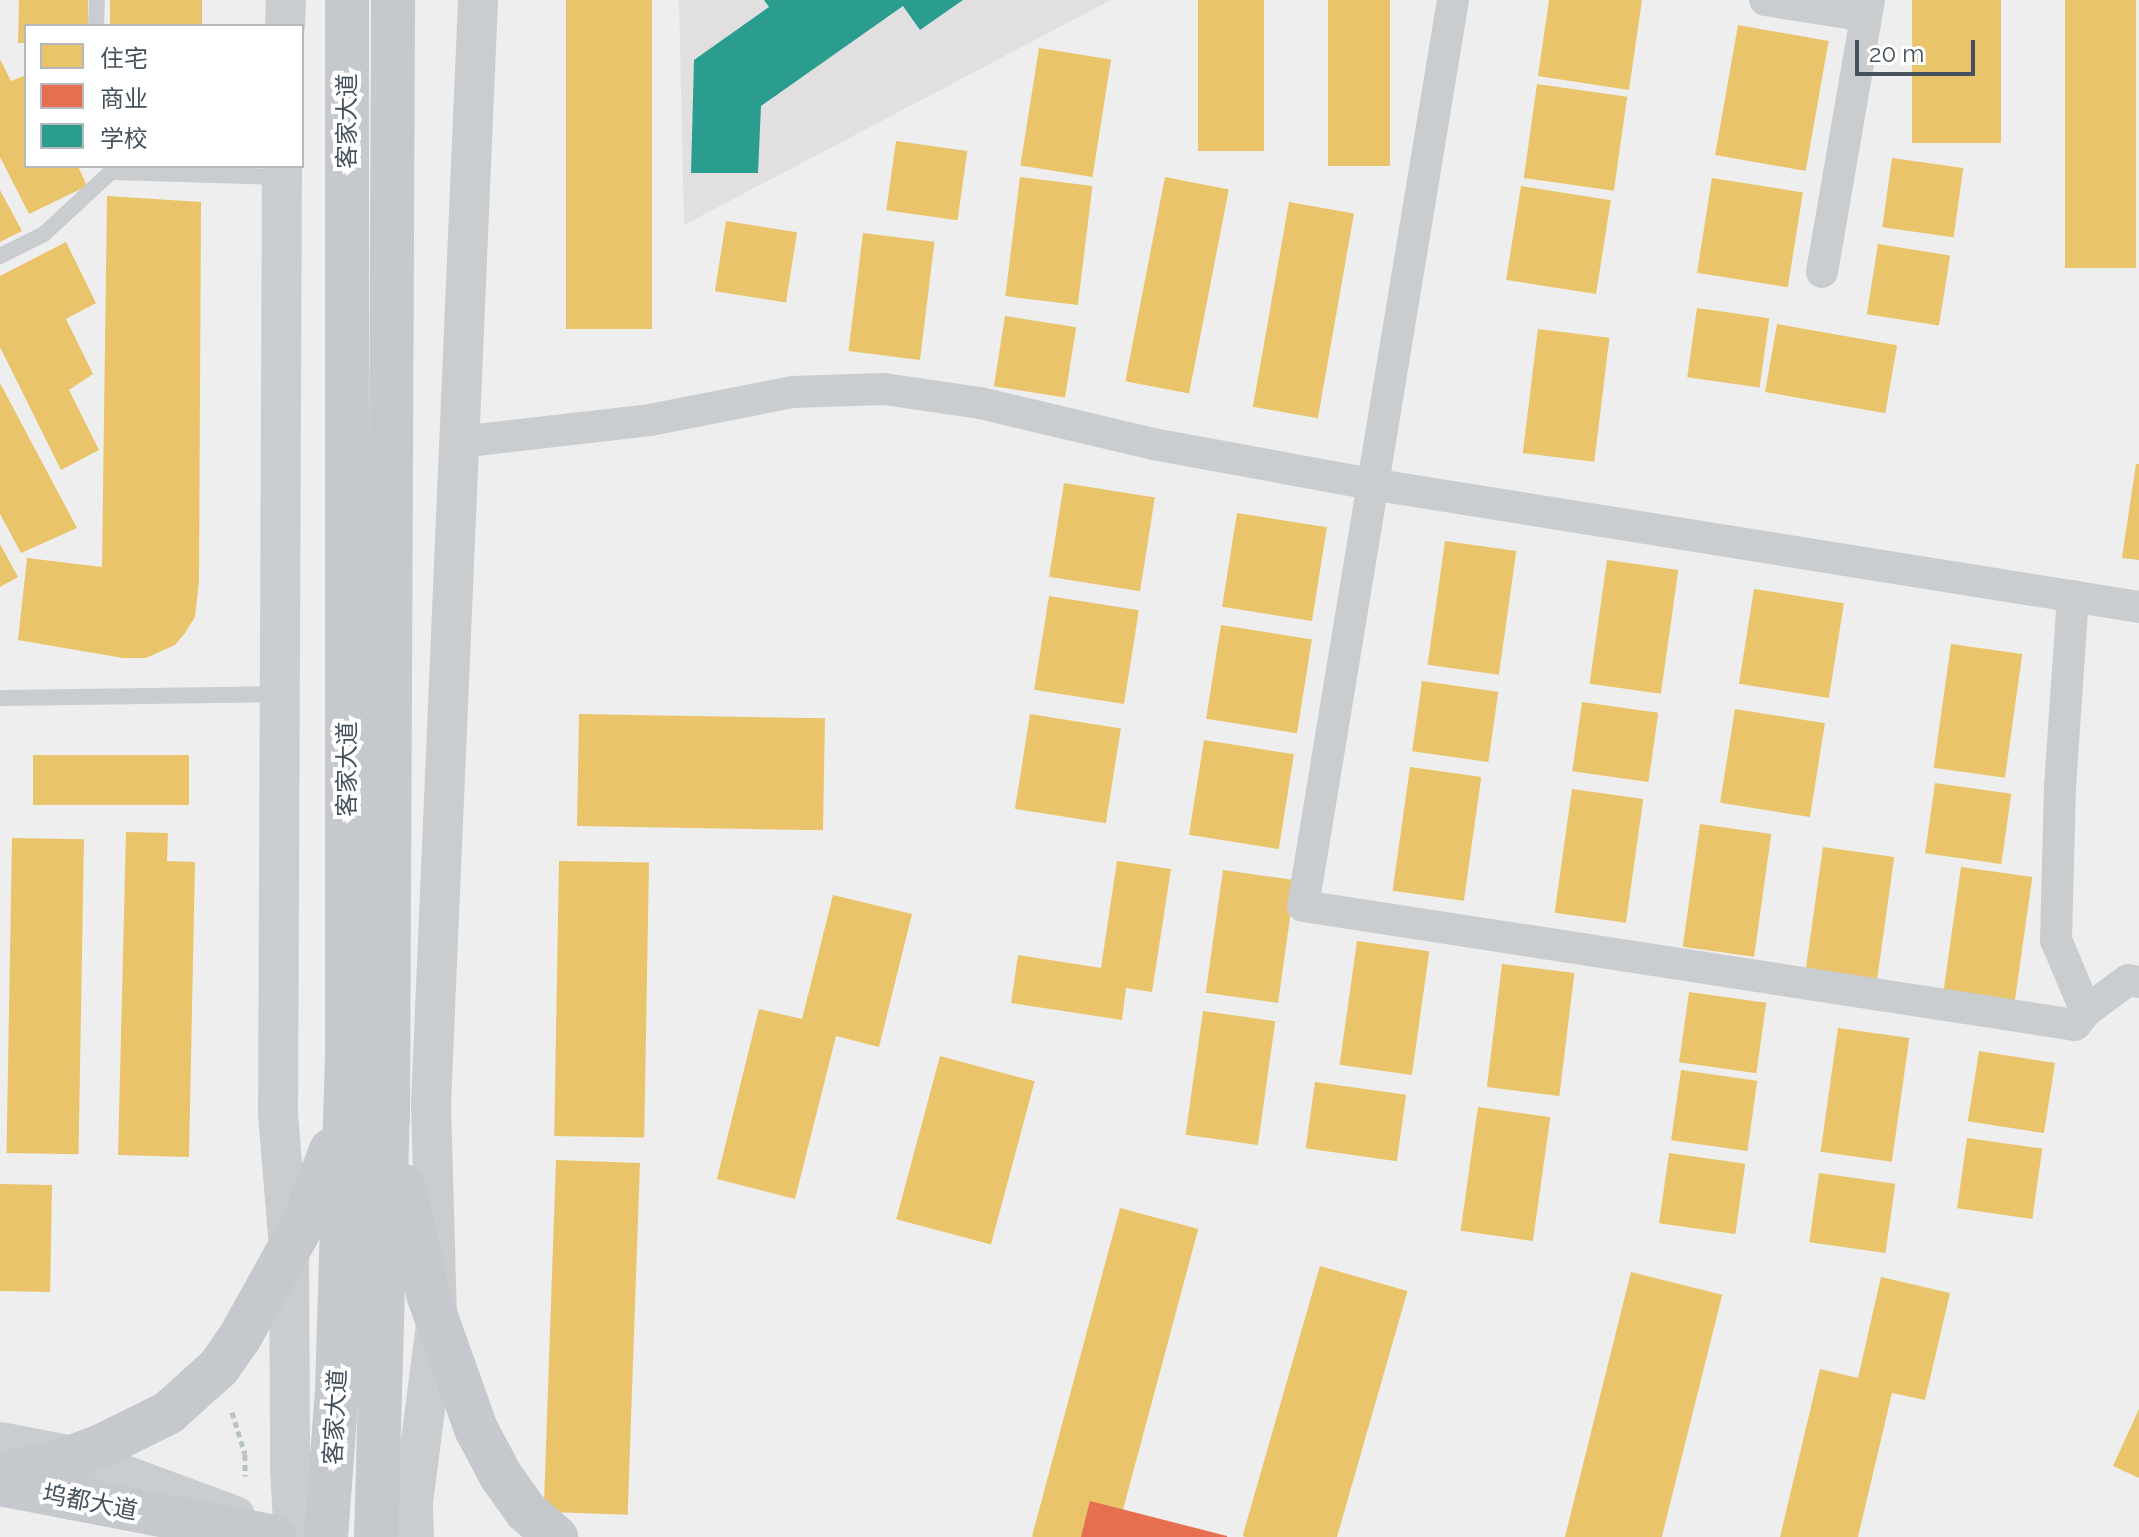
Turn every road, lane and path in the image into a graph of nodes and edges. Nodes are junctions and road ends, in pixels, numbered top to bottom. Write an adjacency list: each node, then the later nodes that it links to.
1 (97, 0): 9 (lane)
2 (286, 0): 10 (street)
3 (347, 0): 24 (main road, 客家大道)
4 (393, 0): 25 (main road, 客家大道)
5 (478, 0): 16 (street)
6 (1453, 0): 17 (street)
7 (1765, 0): 8 (street)
8 (1867, 8): 15 (street)
9 (96, 24)
10 (285, 24)
11 (94, 168): 13 (lane)
12 (282, 172): 13 (lane); 20 (street)
13 (93, 189): 14 (lane)
14 (0, 256)
15 (1822, 272)
16 (460, 442): 17 (street); 27 (street)
17 (1371, 484): 18 (street); 23 (street)
18 (2073, 596): 19 (street); 23 (street)
19 (2139, 607)
20 (278, 694): 21 (lane); 26 (street)
21 (0, 698)
22 (2139, 982): 23 (street)
23 (2086, 1011)
24 (347, 1050): 26 (main road); 32 (main road, 客家大道)
25 (388, 1120): 27 (main road); 33 (main road, 客家大道)
26 (289, 1248): 29 (main road); 32 (street)
27 (437, 1318): 34 (street); 35 (main road)
28 (0, 1442): 29 (street)
29 (73, 1456): 30 (main road); 32 (street)
30 (0, 1473)
31 (0, 1484): 32 (main road, 坞都大道)
32 (298, 1537)
33 (376, 1537)
34 (414, 1537)
35 (556, 1537)

